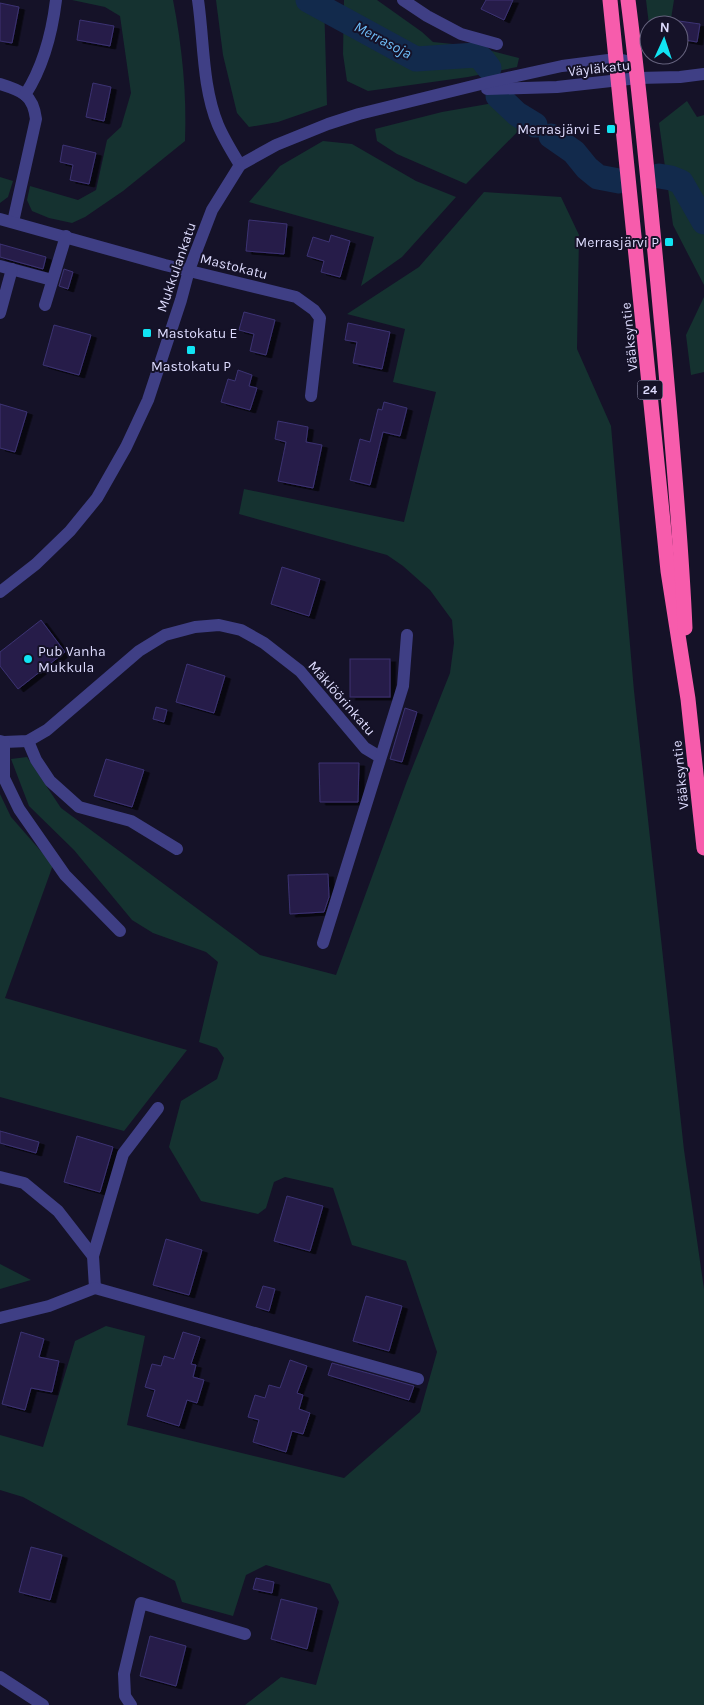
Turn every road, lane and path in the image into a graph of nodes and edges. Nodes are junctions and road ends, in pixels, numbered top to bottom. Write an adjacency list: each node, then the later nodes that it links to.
1 (56, 0): 12 (street)
2 (198, 0): 14 (street)
3 (403, 0): 6 (street)
4 (610, 0): 7 (highway, Vääksyntie / 24)
5 (628, 0): 9 (highway, Vääksyntie / 24)
6 (497, 44)
7 (616, 59): 9 (street, Väyläkatu); 10 (highway, Vääksyntie / 24); 13 (street, Väyläkatu)
8 (704, 74): 9 (street)
9 (638, 78): 10 (street, Väyläkatu); 26 (highway, Vääksyntie / 24)
10 (619, 80): 13 (street, Väyläkatu); 26 (highway, Vääksyntie / 24)
11 (0, 84): 12 (street)
12 (25, 95): 16 (street)
13 (440, 95): 14 (street, Väyläkatu)
14 (240, 165): 19 (street, Mukkulankatu)
15 (0, 219): 16 (street, Mastokatu)
16 (14, 222): 17 (street, Mastokatu)
17 (66, 236): 19 (street, Mastokatu); 20 (street)
18 (6, 267): 20 (street); 22 (street)
19 (189, 270): 23 (street, Mastokatu); 24 (street, Mukkulankatu)
20 (52, 280): 21 (street)
21 (45, 305)
22 (0, 313)
23 (311, 396)
24 (0, 592)
25 (407, 635): 29 (street)
26 (688, 699): 30 (highway, Vääksyntie / 24)
27 (2, 741): 28 (street, Mäklöörinkatu); 32 (street)
28 (28, 741): 29 (street, Mäklöörinkatu); 31 (street)
29 (380, 756): 33 (street)
30 (704, 848)
31 (177, 849)
32 (120, 931)
33 (323, 943)
34 (158, 1108): 36 (street)
35 (0, 1176): 36 (street)
36 (93, 1256): 37 (street)
37 (95, 1288): 38 (street); 39 (street)
38 (0, 1318)
39 (418, 1379)
40 (246, 1634): 43 (street)
41 (0, 1677): 42 (street)
42 (43, 1705)
43 (131, 1705)

